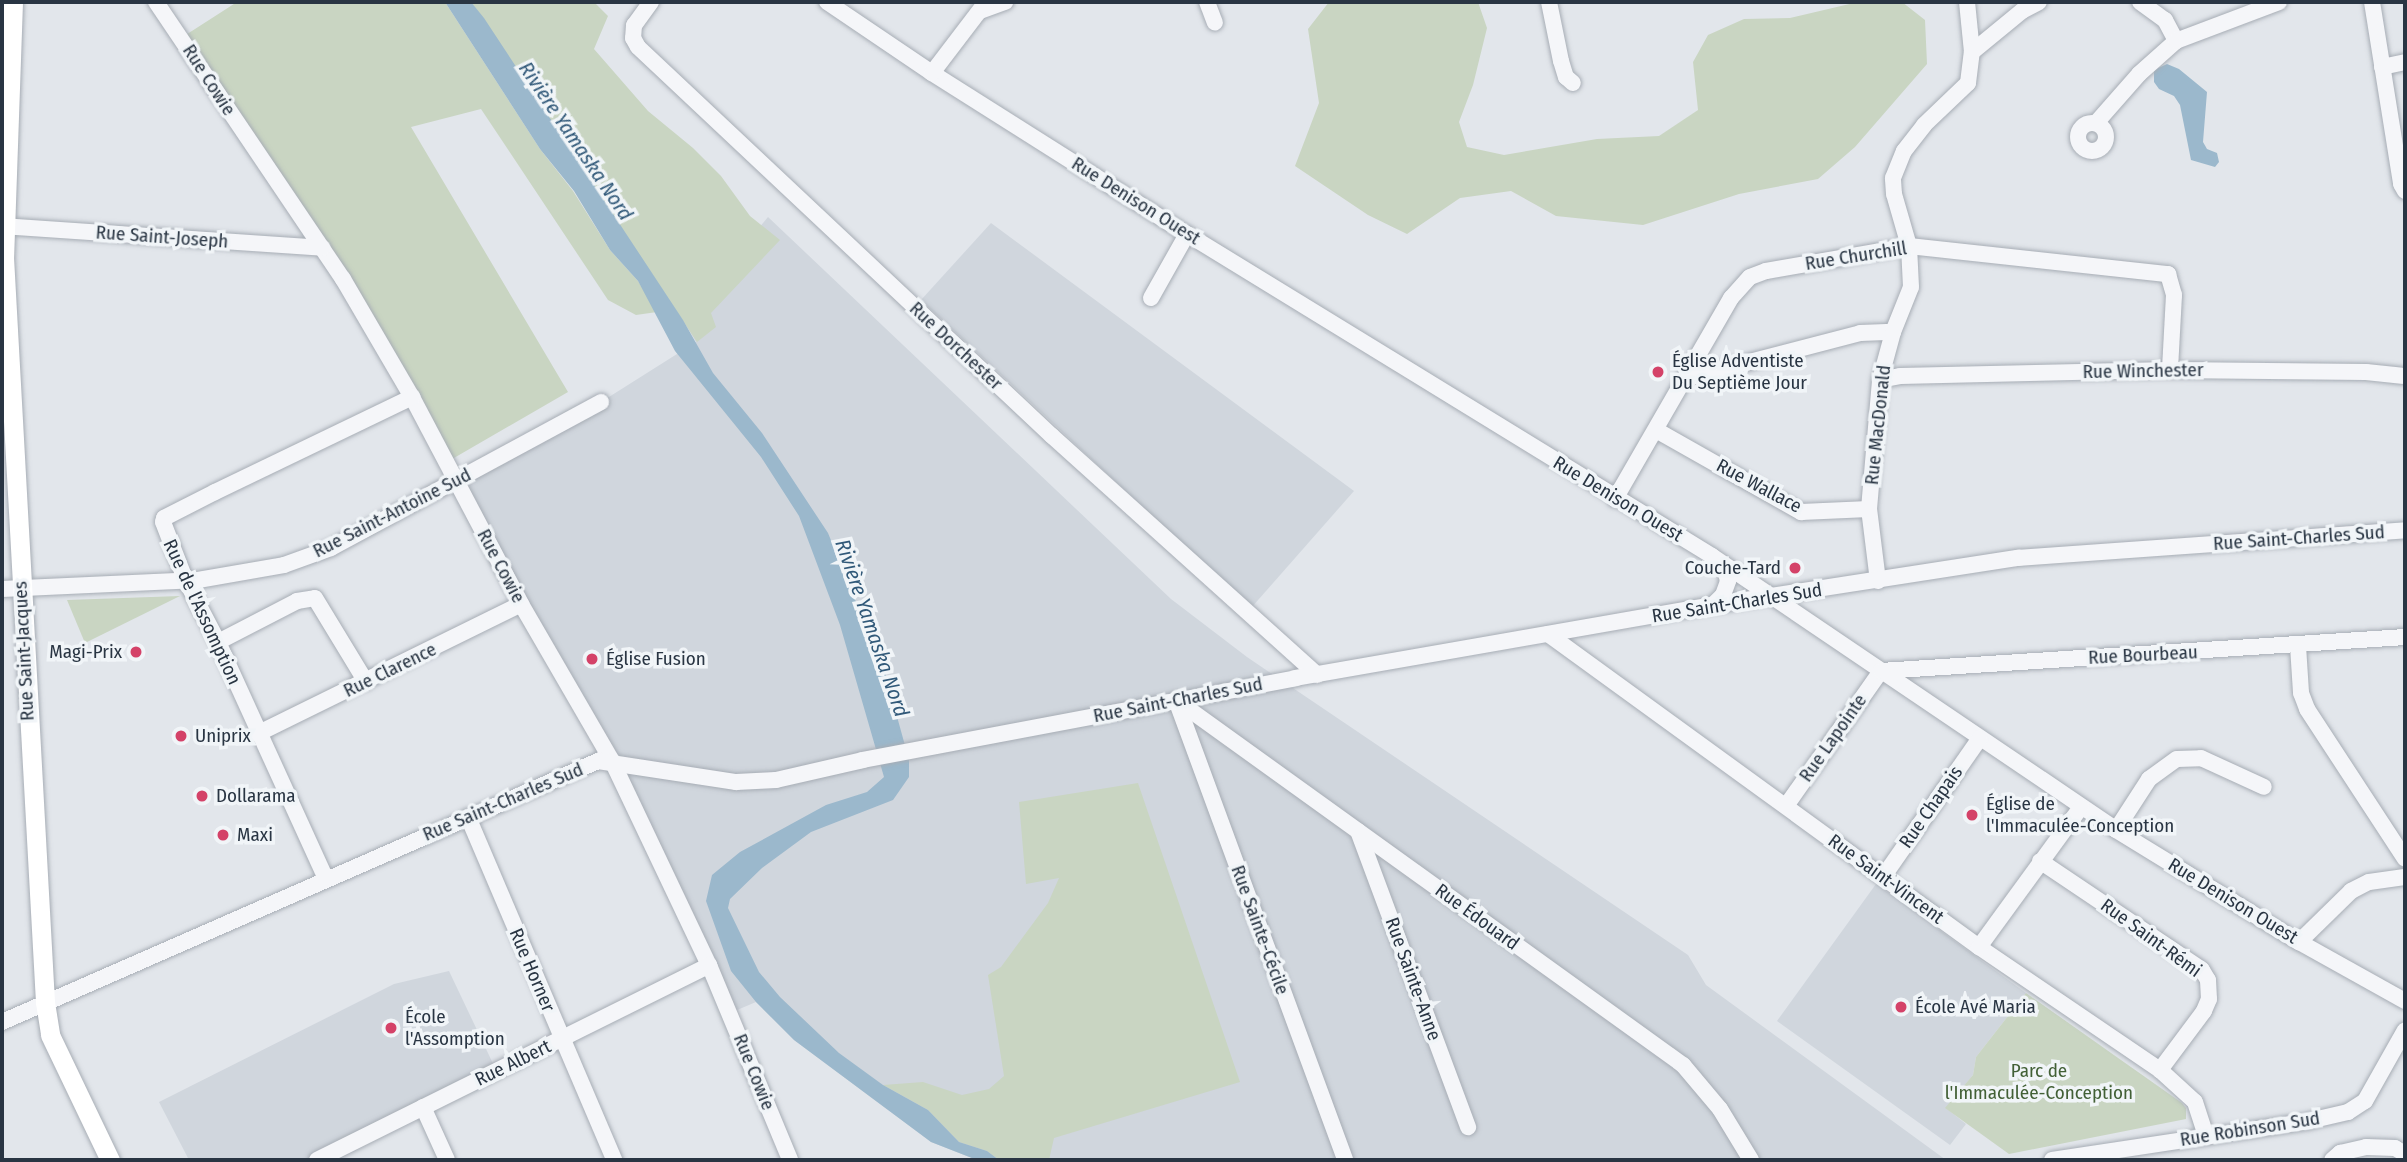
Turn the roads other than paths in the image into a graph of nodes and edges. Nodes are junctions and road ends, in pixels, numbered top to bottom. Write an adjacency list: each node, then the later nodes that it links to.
1 (13, 2): 14 (main road, Rue Saint-Jacques)
2 (156, 2): 27 (street, Rue Cowie)
3 (651, 2): 53 (street, Rue Dorchester)
4 (827, 2): 20 (street, Rue Denison Ouest)
5 (1005, 2): 13 (street)
6 (1208, 2): 15 (street)
7 (1549, 2): 21 (street)
8 (1967, 2): 17 (street, Rue MacDonald)
9 (2039, 2): 17 (street)
10 (2140, 2): 16 (street)
11 (2279, 2): 16 (street)
12 (2372, 2): 19 (street)
13 (983, 7): 20 (street)
14 (7, 23): 24 (main road, Rue Saint-Jacques)
15 (1215, 23)
16 (2176, 41): 22 (street)
17 (1972, 52): 26 (street, Rue MacDonald)
18 (2405, 62): 19 (street)
19 (2382, 67): 23 (street)
20 (932, 73): 25 (street, Rue Denison Ouest)
21 (1573, 83)
22 (2096, 123)
23 (2405, 191)
24 (3, 226): 27 (street, Rue Saint-Joseph); 44 (main road, Rue Saint-Jacques)
25 (1186, 234): 28 (street); 38 (street, Rue Denison Ouest)
26 (1909, 246): 29 (street, Rue MacDonald); 30 (street, Rue Churchill); 32 (street, Rue Churchill)
27 (322, 248): 34 (street, Rue Cowie)
28 (1151, 298)
29 (1893, 332): 32 (street); 33 (street, Rue MacDonald)
30 (2170, 370): 31 (street, Rue Winchester); 33 (street, Rue Winchester)
31 (2405, 376)
32 (1684, 379): 36 (street, Rue Churchill)
33 (1880, 380): 39 (street, Rue MacDonald)
34 (412, 397): 37 (street, Rue Cowie); 42 (street, Rue de l'Assomption)
35 (601, 402): 37 (street, Rue Saint-Antoine Sud)
36 (1656, 430): 38 (street, Rue Churchill); 39 (street, Rue Wallace)
37 (457, 481): 42 (street, Rue Saint-Antoine Sud); 46 (street, Rue Cowie)
38 (1615, 499): 41 (street, Rue Denison Ouest)
39 (1869, 509): 43 (street, Rue MacDonald)
40 (2405, 530): 43 (street, Rue Saint-Charles Sud)
41 (1712, 556): 45 (street, Rue Denison Ouest); 47 (street)
42 (185, 579): 44 (street, Rue Saint-Antoine Sud); 50 (street, Rue de l'Assomption)
43 (1878, 581): 45 (street, Rue Saint-Charles Sud)
44 (11, 589): 74 (main road, Rue Saint-Jacques)
45 (1773, 597): 47 (street, Rue Saint-Charles Sud); 52 (street, Rue Denison Ouest)
46 (522, 604): 54 (street, Rue Clarence); 58 (street, Rue Cowie)
47 (1713, 605): 48 (street, Rue Saint-Charles Sud)
48 (1548, 634): 53 (street, Rue Saint-Charles Sud); 60 (street, Rue Saint-Vincent)
49 (2405, 637): 51 (street, Rue Bourbeau)
50 (218, 642): 54 (street); 56 (street, Rue de l'Assomption)
51 (2298, 646): 52 (street, Rue Bourbeau); 65 (street)
52 (1881, 671): 57 (street, Rue Denison Ouest); 60 (street, Rue Lapointe)
53 (1317, 675): 55 (street, Rue Saint-Charles Sud)
54 (366, 682): 56 (street, Rue Clarence)
55 (1176, 700): 58 (street, Rue Saint-Charles Sud); 64 (street, Rue Édouard); 89 (street, Rue Sainte-Cécile)
56 (257, 734): 69 (street, Rue de l'Assomption)
57 (1980, 738): 61 (street, Rue Denison Ouest); 67 (street, Rue Chapais)
58 (612, 761): 62 (street, Rue Saint-Charles Sud); 72 (street, Rue Cowie)
59 (2264, 787): 63 (street)
60 (1786, 806): 67 (street, Rue Saint-Vincent)
61 (2081, 807): 63 (street, Rue Denison Ouest); 66 (street)
62 (468, 817): 69 (street, Rue Saint-Charles Sud); 77 (street, Rue Horner)
63 (2116, 830): 70 (street, Rue Denison Ouest)
64 (1357, 831): 80 (street, Rue Sainte-Anne); 90 (street, Rue Édouard)
65 (2405, 859)
66 (2040, 861): 71 (street); 78 (street, Rue Saint-Rémi)
67 (1883, 877): 71 (street, Rue Saint-Vincent)
68 (2405, 877): 70 (street)
69 (326, 879): 74 (street, Rue Saint-Charles Sud)
70 (2300, 942): 73 (street, Rue Denison Ouest)
71 (1979, 947): 78 (street, Rue Saint-Vincent)
72 (709, 965): 77 (street, Rue Albert); 88 (street, Rue Cowie)
73 (2405, 1001)
74 (45, 1002): 75 (street, Rue Saint-Charles Sud); 84 (main road, Rue Saint-Jacques)
75 (2, 1021)
76 (2405, 1030): 81 (street, Rue Robinson Sud)
77 (561, 1039): 79 (street, Rue Albert); 87 (street, Rue Horner)
78 (2160, 1070): 81 (street, Rue Saint-Vincent)
79 (423, 1107): 85 (street, Rue Albert); 86 (street)
80 (1468, 1127)
81 (2206, 1136): 82 (street, Rue Robinson Sud)
82 (2167, 1143): 92 (street, Rue Robinson Sud); 93 (street)
83 (2405, 1154): 94 (street)
84 (110, 1160)
85 (317, 1160)
86 (447, 1160)
87 (614, 1160)
88 (790, 1160)
89 (1345, 1160)
90 (1751, 1160)
91 (2052, 1160): 92 (street, Rue Robinson Sud)
92 (2059, 1160)
93 (2146, 1160)
94 (2332, 1160)

